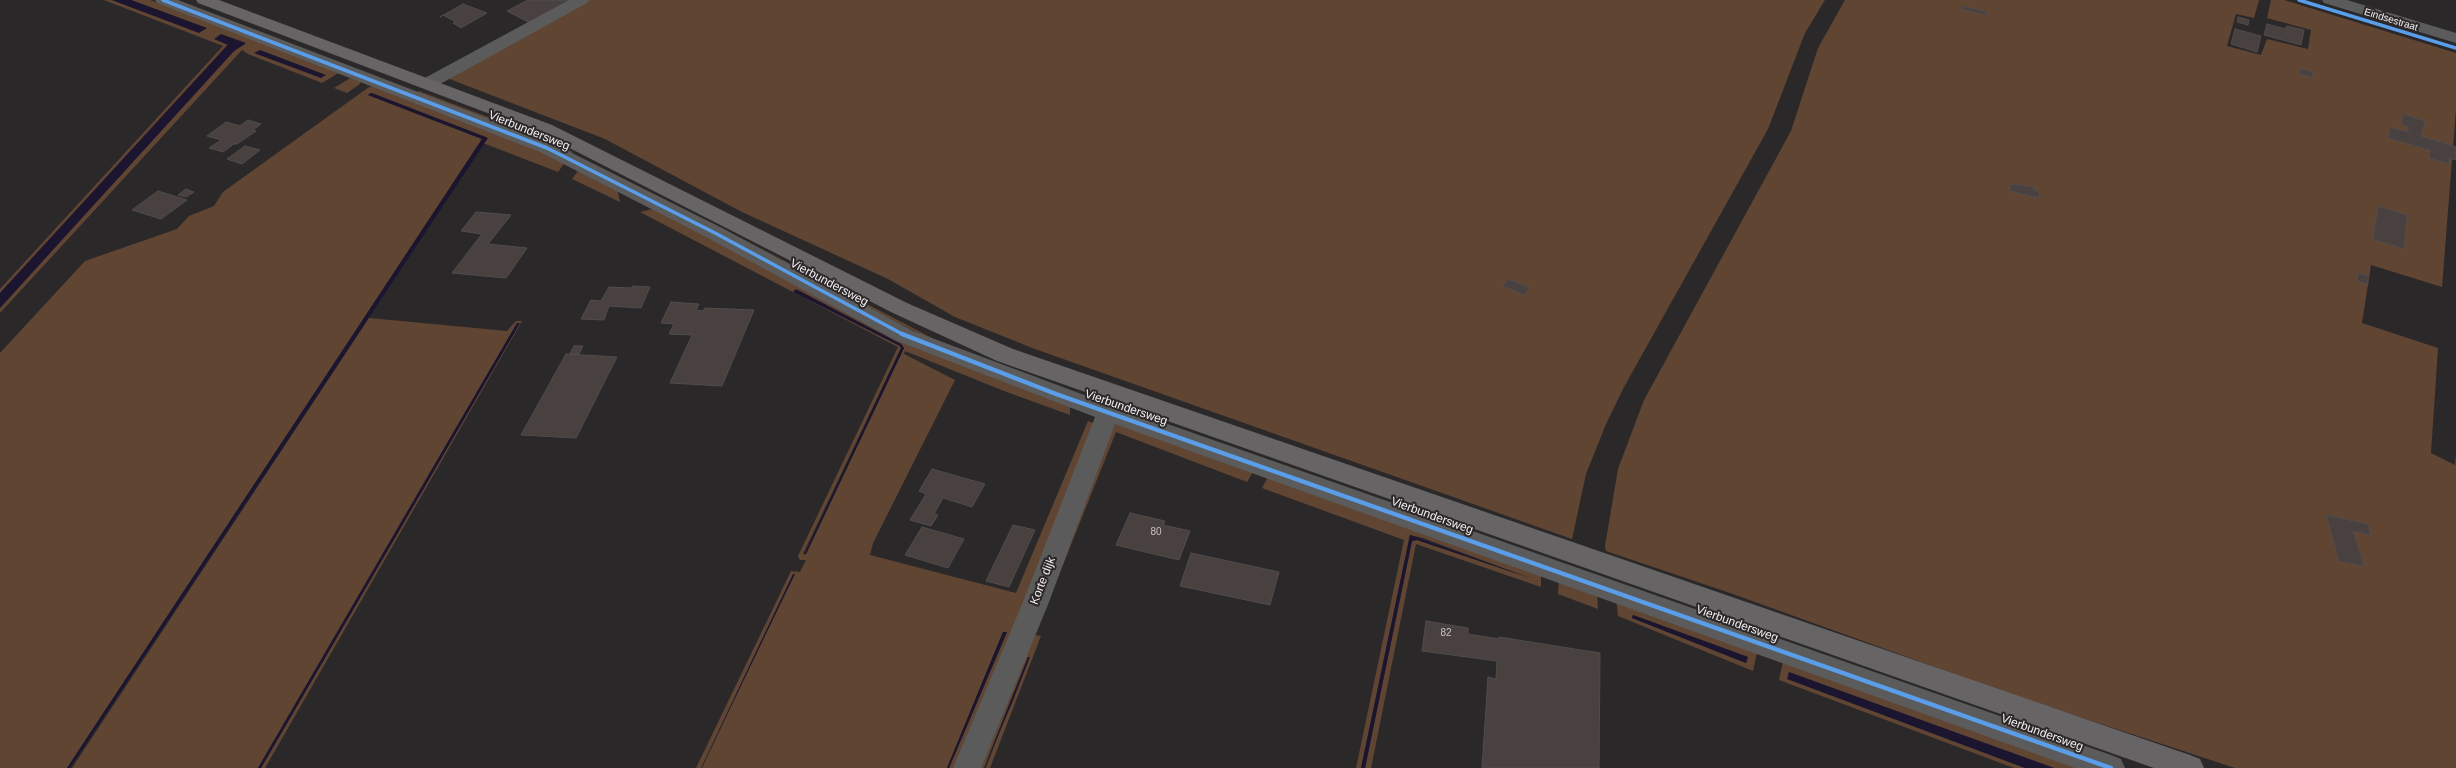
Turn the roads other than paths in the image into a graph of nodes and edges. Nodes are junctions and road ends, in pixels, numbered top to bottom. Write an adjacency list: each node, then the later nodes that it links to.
1 (163, 0): 7 (street, Vierbundersweg)
2 (204, 0): 6 (main road, Vierbundersweg)
3 (581, 0): 6 (street)
4 (2330, 0): 5 (street, Eindsestraat)
5 (2456, 38)
6 (427, 84): 7 (main road, Vierbundersweg)
7 (1114, 403): 8 (street, Korte dijk); 9 (street, Vierbundersweg); 10 (main road, Vierbundersweg)
8 (967, 768)
9 (2111, 768)
10 (2190, 768)

